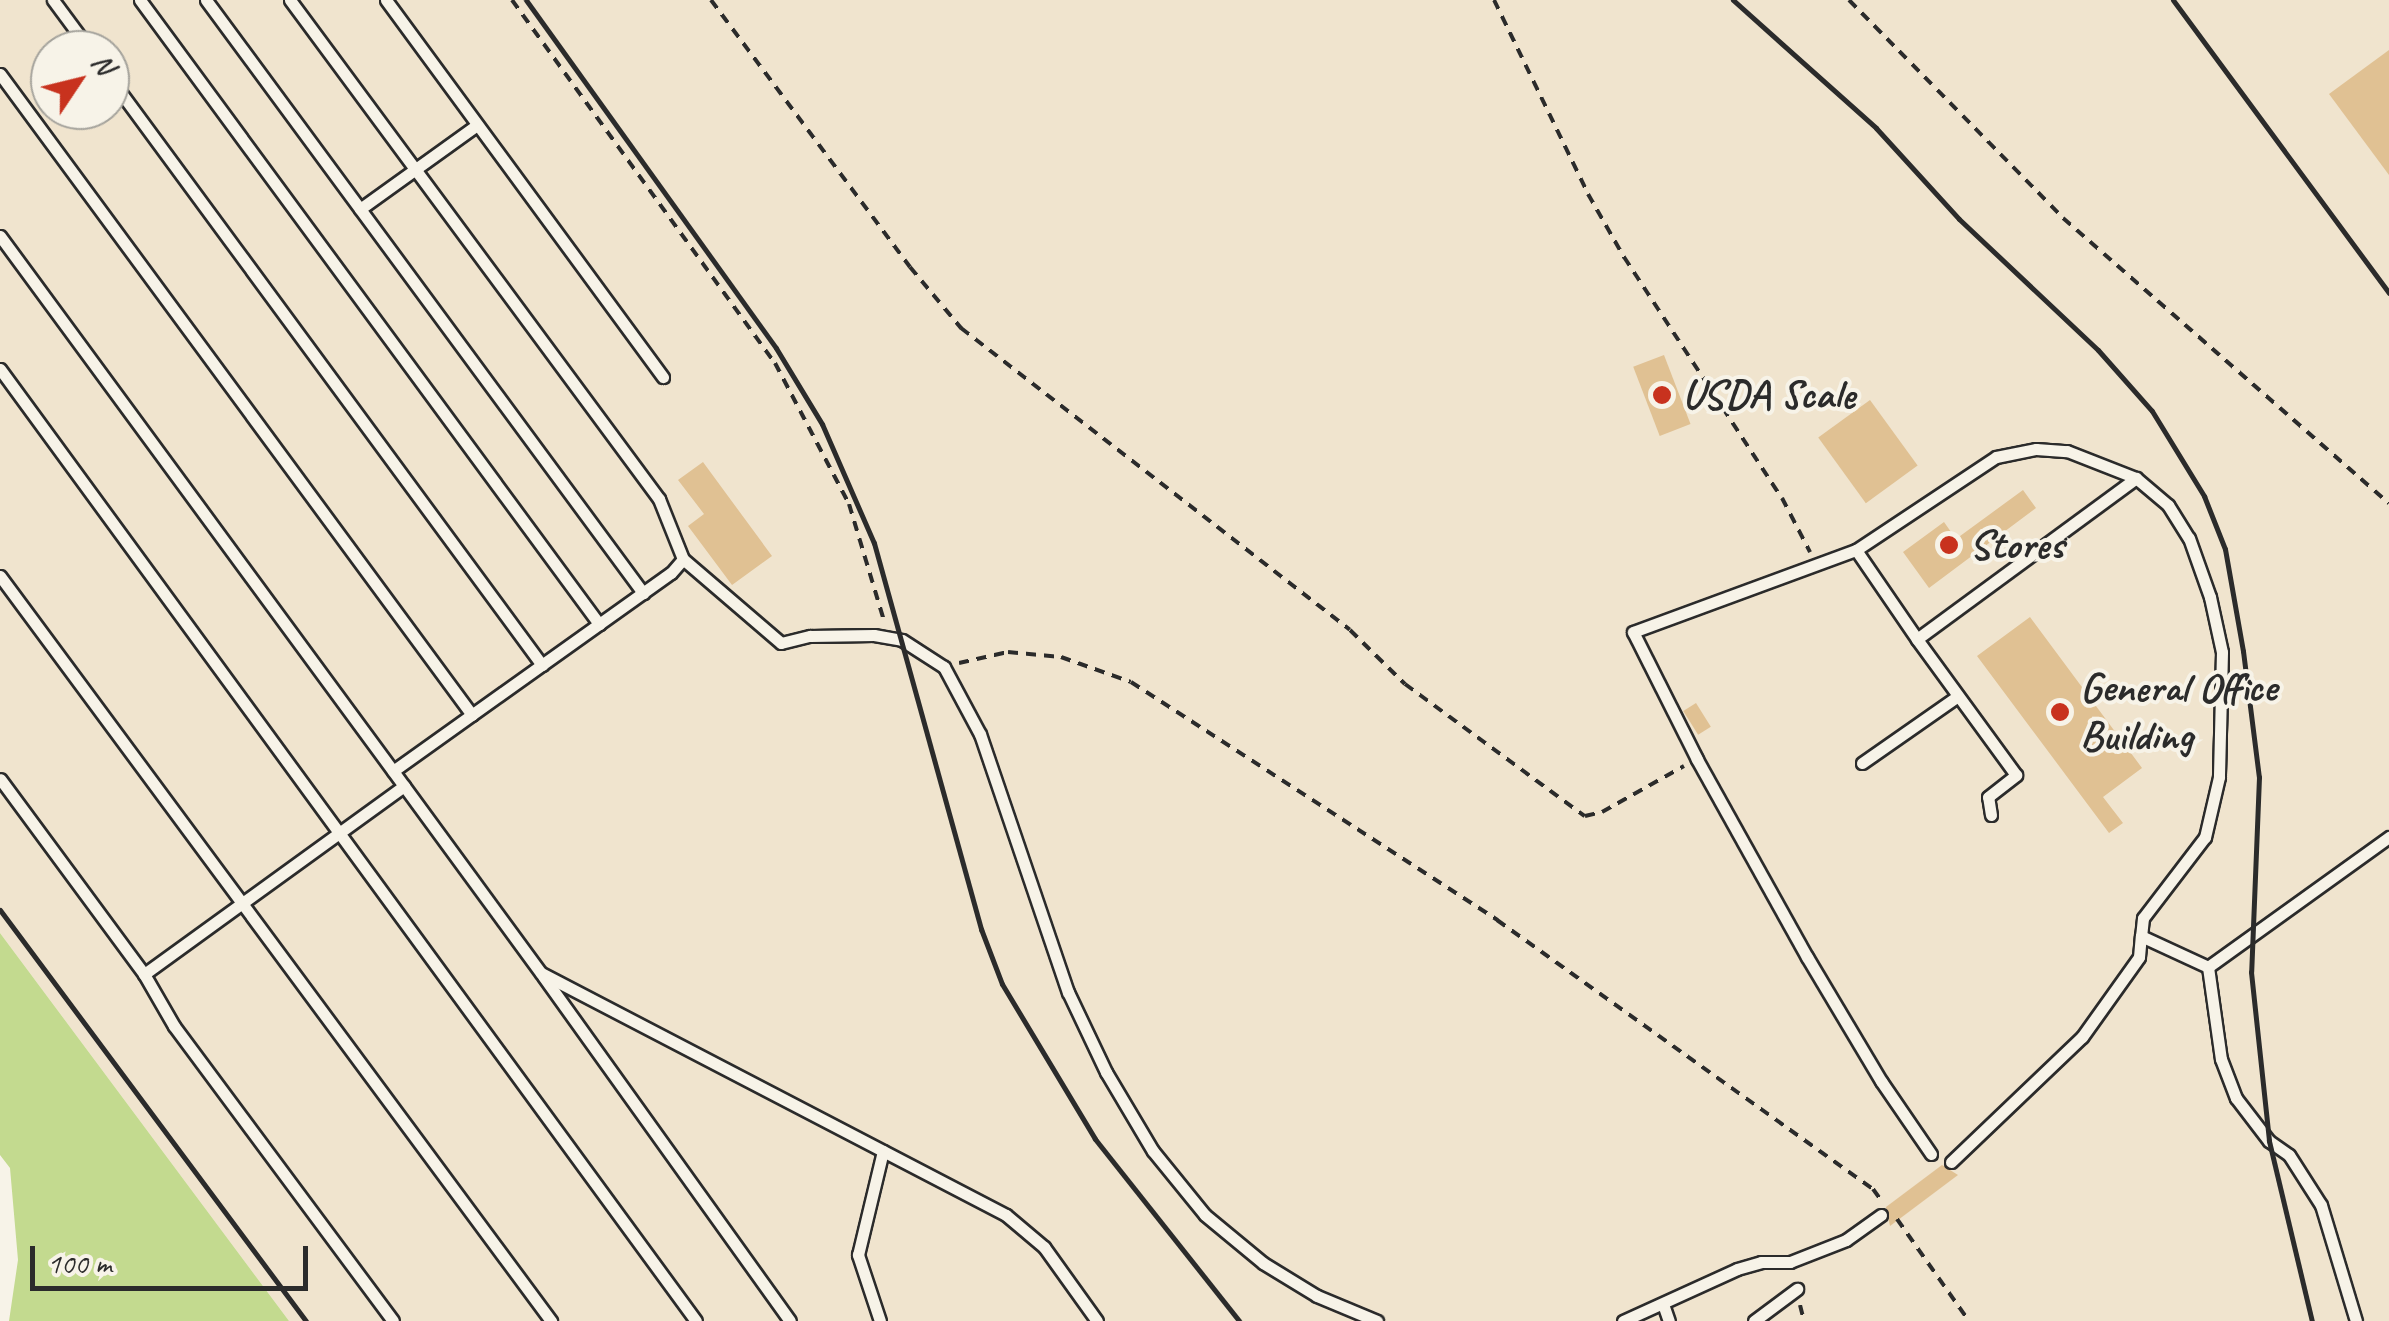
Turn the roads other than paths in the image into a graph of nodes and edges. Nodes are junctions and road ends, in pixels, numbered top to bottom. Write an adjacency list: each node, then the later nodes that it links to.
1 (53, 0): 6 (lane)
2 (140, 0): 20 (lane)
3 (206, 0): 11 (lane)
4 (290, 0): 10 (lane)
5 (386, 0): 9 (lane)
6 (75, 30)
7 (0, 74): 24 (lane)
8 (130, 105): 22 (lane)
9 (477, 125): 10 (lane); 14 (lane)
10 (415, 169): 11 (lane); 17 (lane)
11 (360, 209): 19 (lane)
12 (0, 236): 26 (lane)
13 (0, 369): 30 (lane)
14 (663, 377)
15 (2136, 478): 16 (lane); 21 (lane); 33 (lane)
16 (1856, 550): 21 (lane); 38 (lane)
17 (683, 559): 19 (lane); 49 (lane)
18 (0, 576): 32 (lane)
19 (643, 593): 20 (lane)
20 (599, 624): 22 (lane)
21 (1917, 638): 23 (lane)
22 (542, 665): 24 (lane)
23 (1958, 696): 25 (lane); 29 (lane)
24 (472, 714): 26 (lane)
25 (1862, 763)
26 (392, 771): 28 (lane)
27 (0, 778): 36 (lane)
28 (404, 786): 30 (lane); 35 (lane)
29 (1991, 814)
30 (342, 831): 32 (lane); 45 (lane)
31 (2389, 838): 34 (lane)
32 (240, 904): 36 (lane); 44 (lane)
33 (2142, 936): 34 (lane); 39 (lane)
34 (2208, 967): 53 (lane)
35 (540, 973): 37 (lane); 46 (lane)
36 (144, 974): 43 (lane)
37 (883, 1151): 47 (lane); 48 (lane)
38 (1930, 1154)
39 (1952, 1162)
40 (1882, 1209): 42 (lane)
41 (1797, 1289): 52 (lane)
42 (1663, 1304): 50 (lane); 51 (lane)
43 (393, 1321)
44 (552, 1321)
45 (696, 1321)
46 (790, 1321)
47 (880, 1321)
48 (1097, 1321)
49 (1377, 1321)
50 (1623, 1321)
51 (1668, 1321)
52 (1754, 1321)
53 (2356, 1321)

